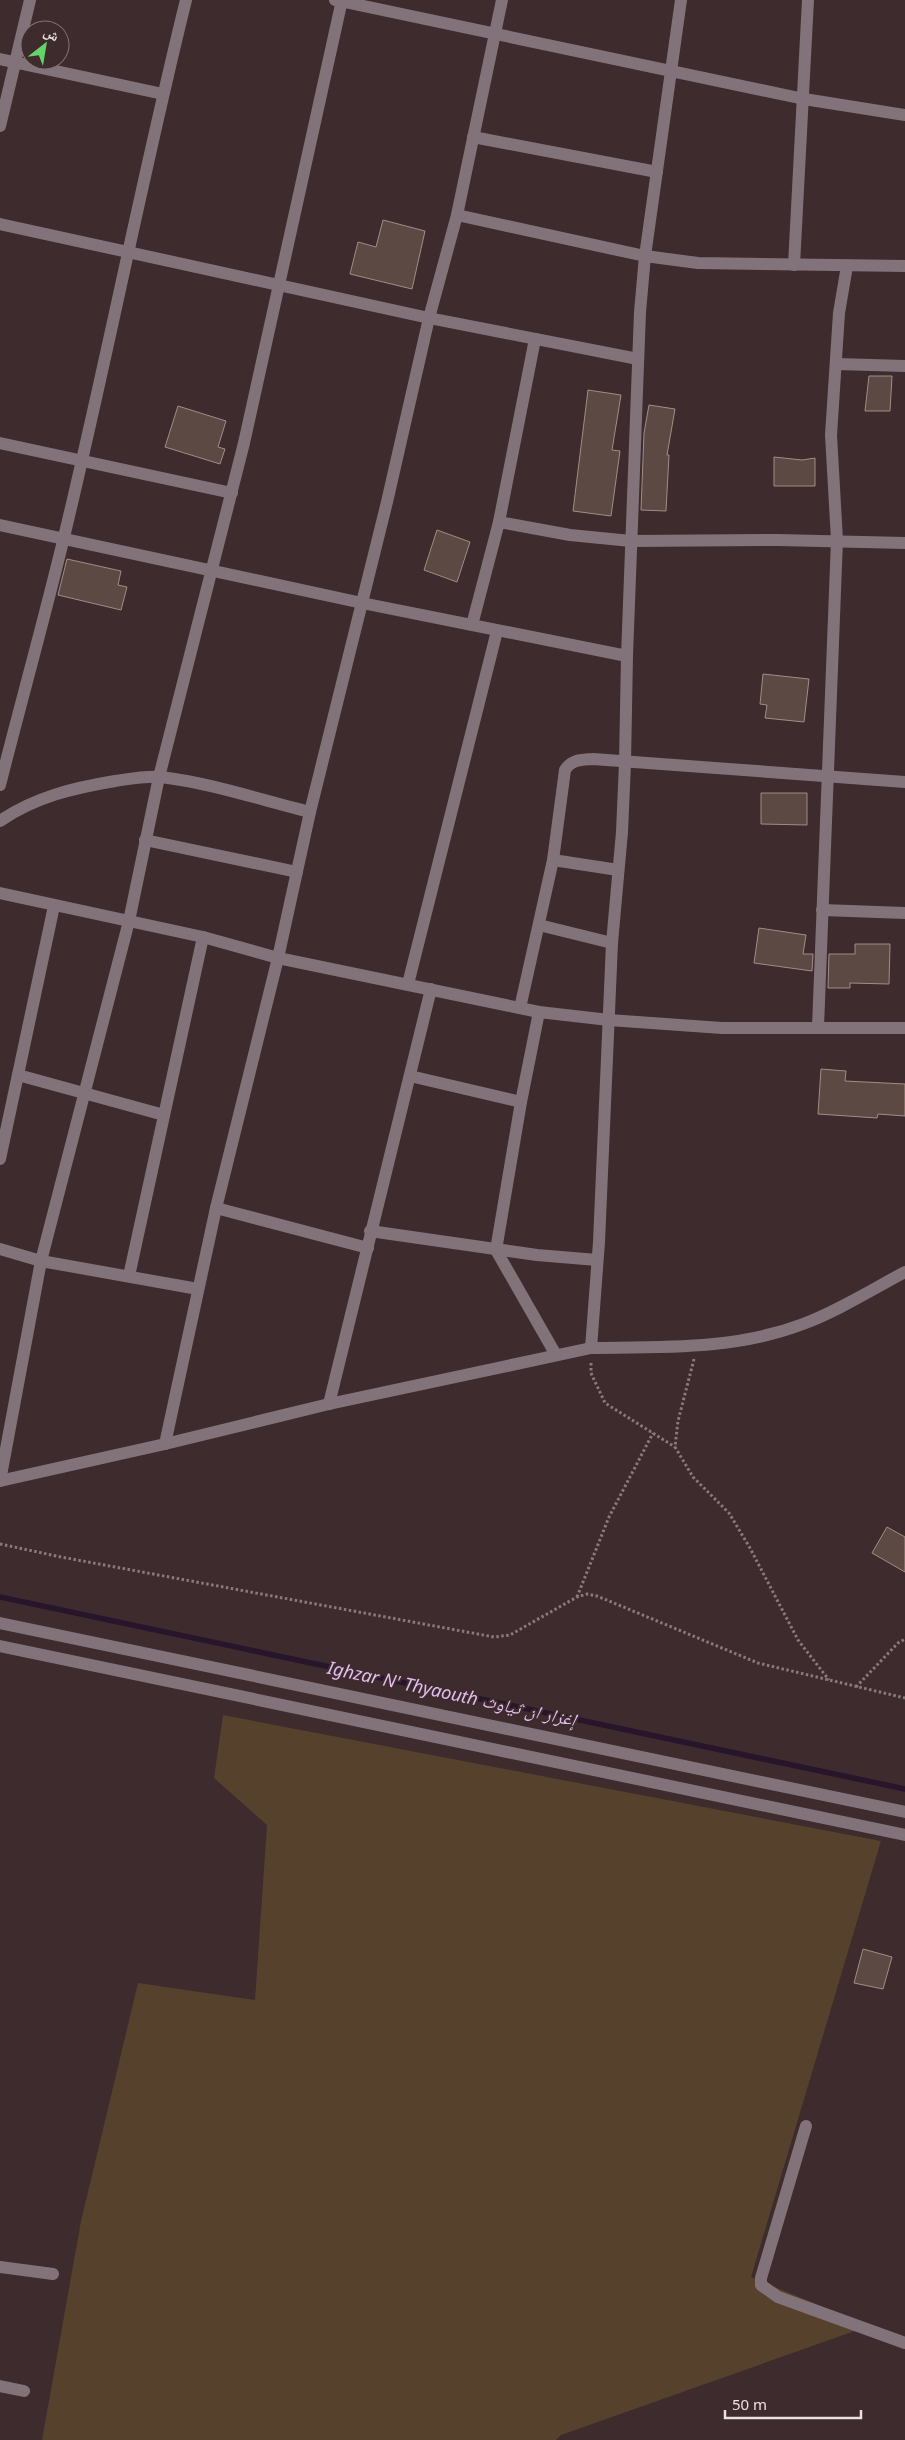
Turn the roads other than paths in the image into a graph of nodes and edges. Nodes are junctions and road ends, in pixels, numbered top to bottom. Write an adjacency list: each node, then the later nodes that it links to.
1 (30, 0): 9 (street)
2 (186, 0): 11 (street)
3 (340, 0): 7 (street); 24 (street)
4 (502, 0): 7 (street)
5 (681, 0): 10 (street)
6 (808, 0): 12 (street)
7 (494, 34): 10 (street); 15 (street)
8 (0, 59): 9 (street)
9 (14, 62): 11 (street); 14 (street)
10 (671, 71): 12 (street); 16 (street)
11 (163, 94): 19 (street)
12 (804, 98): 13 (street); 21 (street)
13 (905, 115)
14 (0, 126)
15 (473, 137): 16 (street); 17 (street)
16 (657, 172): 20 (street)
17 (457, 215): 20 (street); 25 (street)
18 (0, 224): 19 (street)
19 (129, 253): 24 (street); 31 (street)
20 (645, 256): 21 (street); 27 (street)
21 (794, 265): 22 (street)
22 (846, 266): 23 (street); 28 (street)
23 (905, 266)
24 (280, 285): 25 (street); 32 (street)
25 (429, 318): 26 (street); 40 (street)
26 (535, 339): 27 (street); 33 (street)
27 (638, 359): 37 (street)
28 (837, 364): 29 (street); 36 (street)
29 (905, 366)
30 (0, 443): 31 (street)
31 (81, 462): 32 (street); 35 (street)
32 (232, 493): 39 (street)
33 (499, 522): 37 (street); 41 (street)
34 (0, 525): 35 (street)
35 (64, 538): 39 (street); 48 (street)
36 (837, 540): 37 (street); 38 (street); 46 (street)
37 (631, 541): 43 (street)
38 (905, 543)
39 (213, 571): 40 (street); 45 (street)
40 (362, 603): 41 (street); 49 (street)
41 (472, 625): 42 (street)
42 (497, 631): 43 (street); 64 (street)
43 (627, 656): 44 (street)
44 (625, 763): 46 (street); 52 (street); 53 (street)
45 (159, 777): 49 (street); 50 (street); 51 (street)
46 (828, 778): 47 (street); 57 (street)
47 (905, 782)
48 (0, 785)
49 (310, 812): 54 (street)
50 (0, 821)
51 (145, 840): 54 (street); 59 (street)
52 (553, 860): 53 (street); 60 (street)
53 (618, 870): 62 (street)
54 (296, 872): 63 (street)
55 (0, 893): 56 (street)
56 (54, 906): 59 (street); 71 (street)
57 (822, 910): 58 (street); 69 (street)
58 (905, 913)
59 (129, 921): 61 (street); 73 (street)
60 (539, 925): 62 (street); 66 (street)
61 (203, 937): 63 (street); 75 (street)
62 (612, 943): 68 (street)
63 (278, 958): 64 (street); 77 (street)
64 (408, 984): 65 (street)
65 (431, 989): 66 (street); 72 (street)
66 (520, 1008): 67 (street)
67 (539, 1012): 68 (street); 74 (street)
68 (609, 1020): 69 (street); 82 (street)
69 (818, 1027): 70 (street)
70 (905, 1028)
71 (18, 1075): 73 (street); 76 (street)
72 (410, 1076): 74 (street); 78 (street)
73 (84, 1093): 75 (street); 83 (street)
74 (521, 1102): 81 (street)
75 (164, 1116): 85 (street)
76 (0, 1159)
77 (216, 1208): 79 (street); 86 (street)
78 (370, 1231): 79 (street); 81 (street)
79 (368, 1248): 89 (street)
80 (0, 1249): 83 (street)
81 (496, 1250): 82 (street); 88 (street)
82 (596, 1260): 87 (street)
83 (41, 1262): 85 (street); 91 (street)
84 (905, 1272): 87 (street)
85 (129, 1276): 86 (street)
86 (198, 1289): 90 (street)
87 (591, 1348): 88 (street)
88 (556, 1355): 89 (street)
89 (329, 1404): 90 (street)
90 (164, 1444): 91 (street)
91 (0, 1481)
92 (0, 1623): 94 (street)
93 (0, 1646): 95 (street)
94 (905, 1812)
95 (905, 1835)
96 (806, 2126): 99 (street)
97 (0, 2267): 98 (street)
98 (53, 2274)
99 (905, 2342)
100 (0, 2386): 101 (street)
101 (24, 2391)

